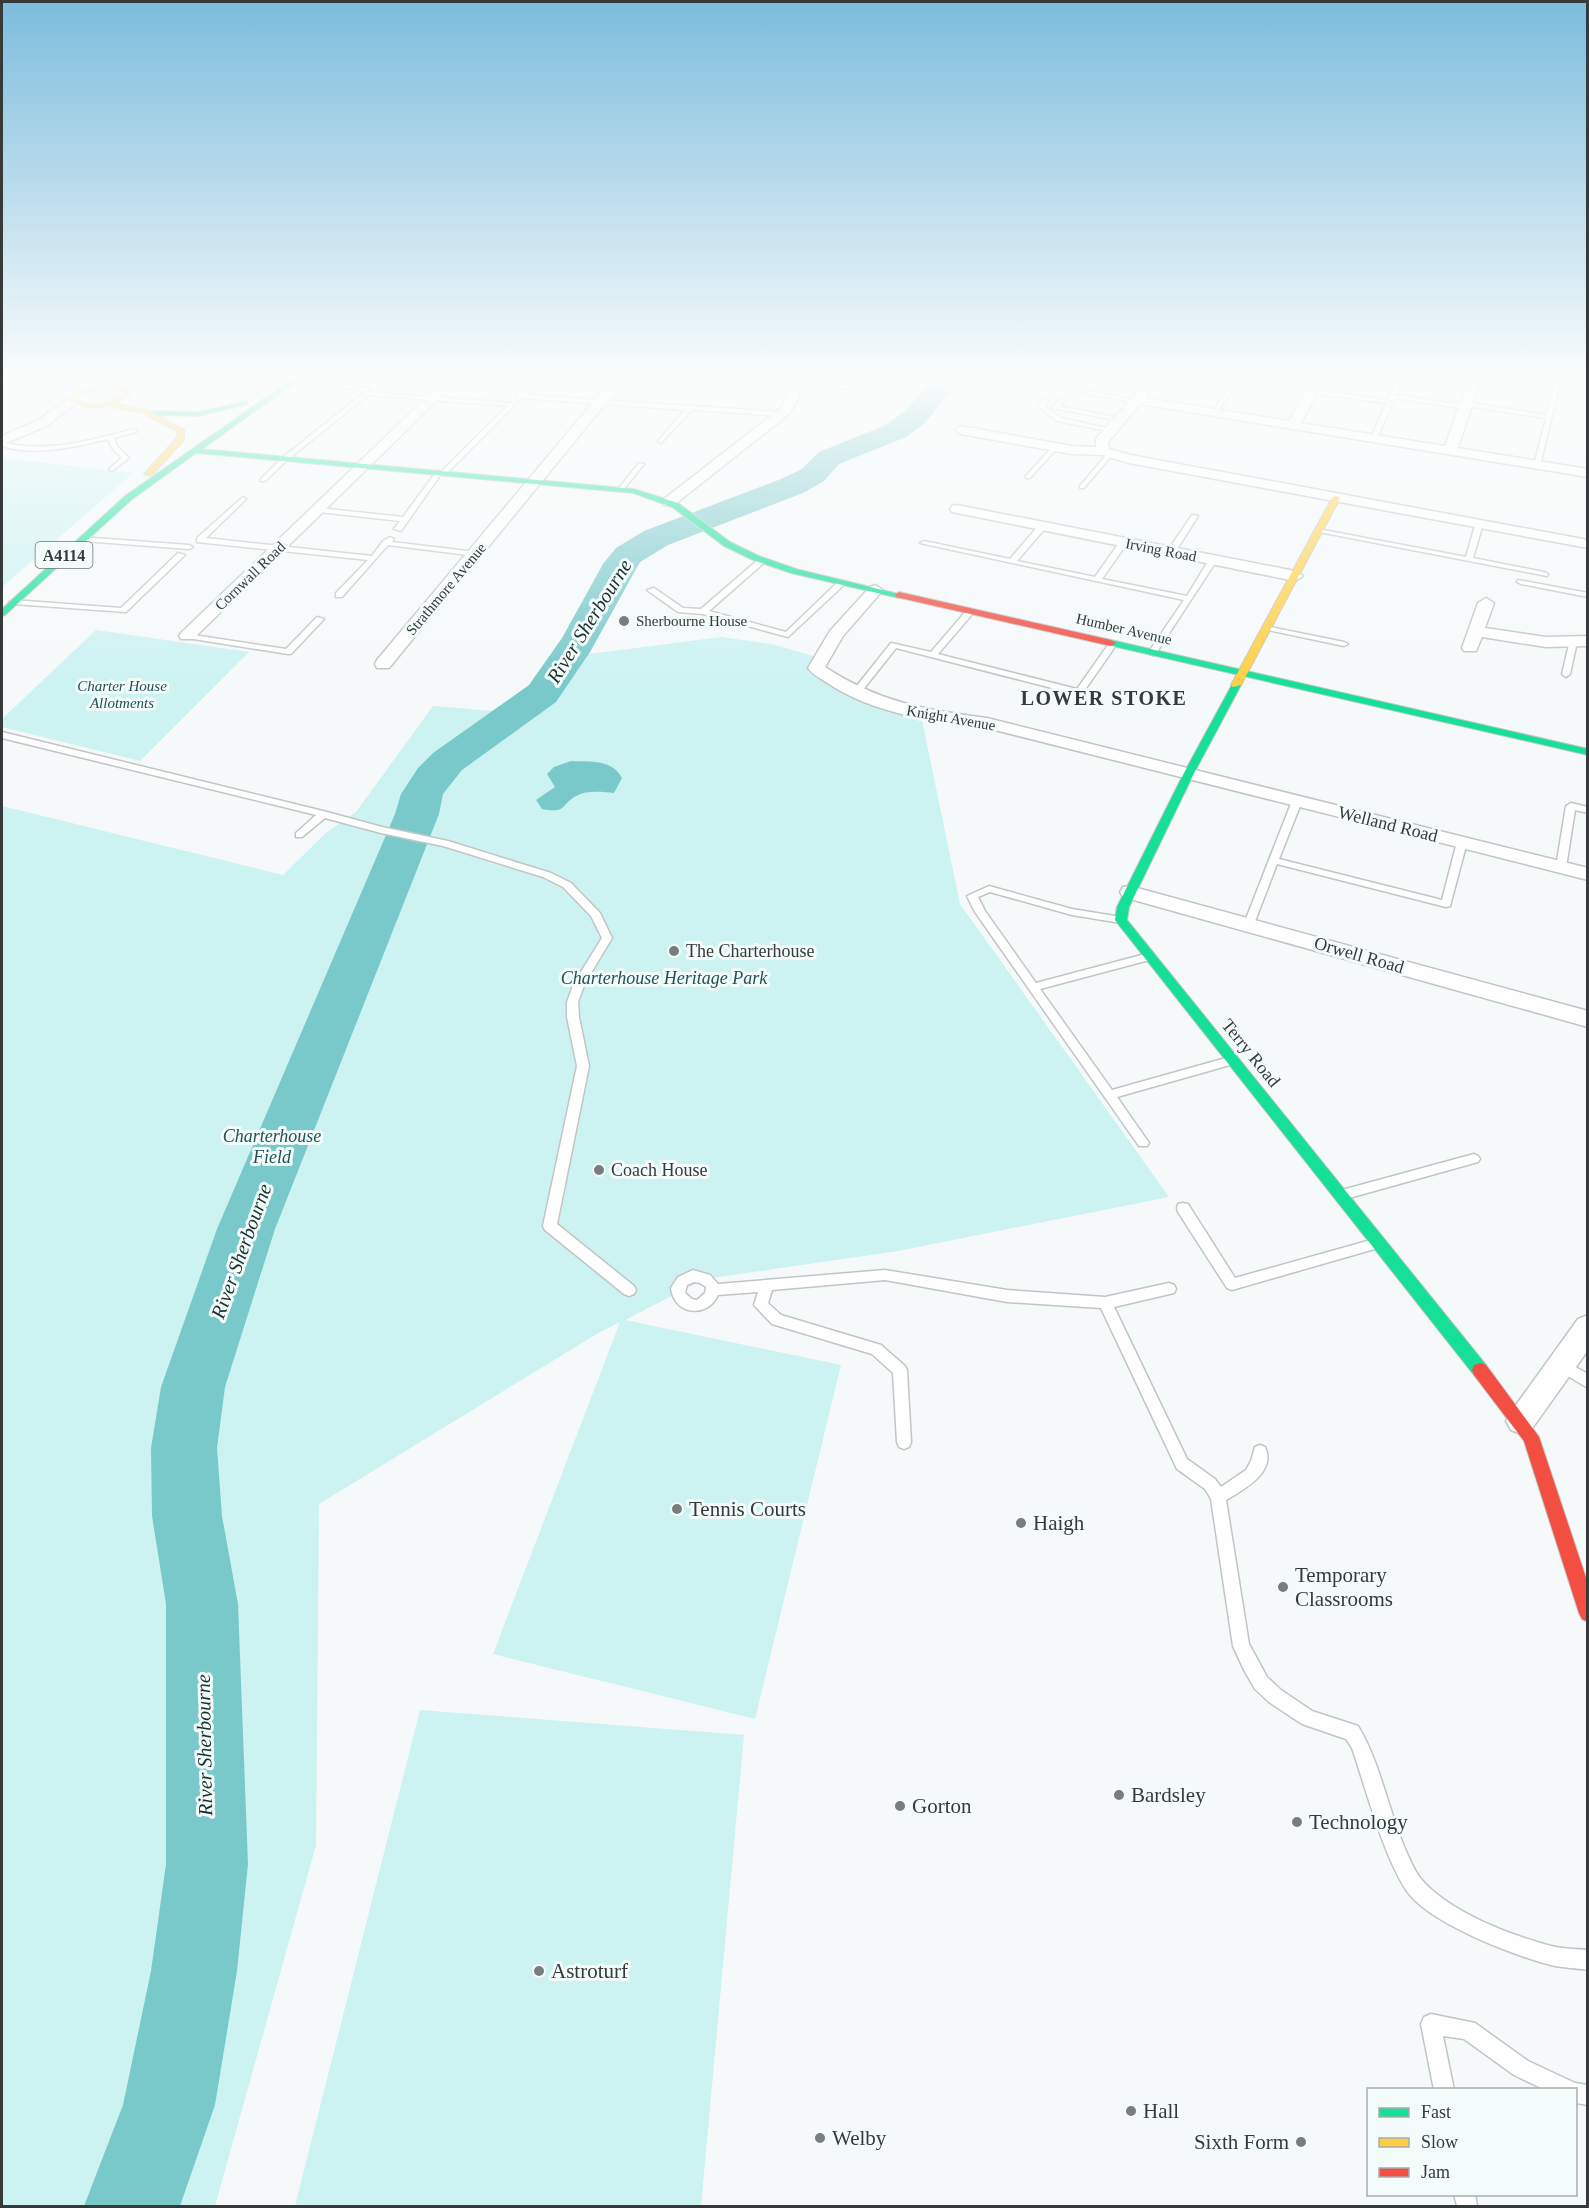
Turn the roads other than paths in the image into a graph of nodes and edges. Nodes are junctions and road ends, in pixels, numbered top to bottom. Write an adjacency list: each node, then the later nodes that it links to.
1 (145, 478): 13 (main road, A4114)
2 (156, 478): 13 (main road, A4114)
3 (352, 478): 18 (street, Cornwall Road)
4 (438, 478): 20 (lane)
5 (508, 478): 10 (main road, Humber Avenue)
6 (630, 478): 12 (lane)
7 (699, 478): 16 (street)
8 (1088, 478): 11 (lane)
9 (1234, 478): 14 (street)
10 (534, 480): 12 (main road, Humber Avenue); 32 (street, Strathmore Avenue)
11 (1082, 487)
12 (621, 489): 16 (main road, Humber Avenue)
13 (128, 498): 25 (main road, A4114)
14 (1336, 498): 21 (street); 24 (main road)
15 (243, 499): 30 (lane)
16 (669, 502): 37 (main road, Humber Avenue)
17 (957, 509): 22 (street, Irving Road)
18 (319, 510): 20 (lane); 30 (street, Cornwall Road)
19 (1194, 516): 31 (lane)
20 (405, 519): 23 (lane)
21 (1479, 524): 28 (street); 35 (lane)
22 (1043, 526): 26 (street, Irving Road); 38 (lane)
23 (398, 529)
24 (1318, 531): 35 (lane); 40 (main road)
25 (83, 539): 29 (lane); 49 (main road, A4114)
26 (1124, 542): 31 (street, Irving Road); 41 (lane)
27 (924, 543): 38 (lane)
28 (1587, 544)
29 (189, 547)
30 (280, 548): 34 (lane); 57 (street, Cornwall Road)
31 (1171, 552): 36 (street, Irving Road)
32 (476, 554): 34 (lane); 64 (street, Strathmore Avenue)
33 (181, 555): 49 (lane)
34 (374, 558): 46 (lane)
35 (1470, 559): 39 (lane)
36 (1213, 560): 40 (street, Irving Road); 48 (lane)
37 (762, 561): 42 (main road, Humber Avenue); 51 (lane)
38 (1012, 562): 41 (lane)
39 (1544, 574)
40 (1295, 576): 55 (main road)
41 (1097, 580): 48 (lane)
42 (843, 582): 45 (main road, Humber Avenue); 51 (lane)
43 (1521, 582): 47 (lane)
44 (651, 590): 51 (lane)
45 (875, 590): 52 (main road, Humber Avenue); 67 (street, Knight Avenue)
46 (339, 595)
47 (1587, 595)
48 (1189, 599): 62 (lane)
49 (13, 602): 53 (main road, A4114)
50 (1486, 603): 56 (street)
51 (703, 612)
52 (970, 612): 59 (main road, Humber Avenue); 63 (lane)
53 (2, 613)
54 (320, 619): 57 (lane)
55 (1268, 628): 60 (lane); 65 (main road)
56 (1477, 631): 58 (street); 61 (street)
57 (188, 636)
58 (1580, 642): 66 (lane)
59 (1113, 644): 62 (main road, Humber Avenue); 63 (lane)
60 (1344, 644)
61 (1470, 648)
62 (1152, 652): 65 (main road, Humber Avenue)
63 (933, 654): 67 (lane)
64 (383, 664)
65 (1243, 673): 69 (main road, Humber Avenue); 70 (main road)
66 (1566, 674)
67 (855, 694): 70 (street, Knight Avenue)
68 (2, 735): 73 (lane)
69 (1587, 752)
70 (1189, 773): 71 (street, Welland Road); 79 (main road)
71 (1297, 801): 75 (street, Welland Road); 76 (lane)
72 (1587, 810): 77 (lane)
73 (324, 814): 74 (lane); 94 (lane)
74 (299, 835)
75 (1462, 842): 76 (lane); 77 (street, Welland Road)
76 (1273, 860): 81 (lane)
77 (1561, 867): 78 (street, Welland Road)
78 (1587, 874)
79 (1130, 891): 80 (main road); 81 (street, Orwell Road)
80 (1121, 920): 82 (main road, Terry Road); 83 (lane)
81 (1249, 924): 84 (street, Orwell Road)
82 (1149, 957): 83 (lane); 85 (main road, Terry Road)
83 (1033, 987): 86 (lane)
84 (1587, 1019)
85 (1233, 1060): 86 (lane); 89 (main road, Terry Road)
86 (1110, 1095): 87 (lane)
87 (1143, 1143)
88 (1473, 1159): 89 (lane)
89 (1341, 1195): 91 (main road, Terry Road)
90 (1183, 1208): 91 (lane)
91 (1379, 1243): 100 (main road, Terry Road)
92 (766, 1287): 95 (lane); 96 (lane); 101 (lane)
93 (1169, 1289): 96 (lane)
94 (629, 1290)
95 (713, 1290)
96 (1105, 1303): 103 (lane)
97 (1587, 1327): 98 (street)
98 (1561, 1365): 99 (lane); 100 (street)
99 (1587, 1382)
100 (1521, 1421): 104 (main road, Terry Road)
101 (904, 1442)
102 (1260, 1452): 103 (lane)
103 (1218, 1497): 105 (lane)
104 (1587, 1613)
105 (1587, 1960)
106 (1444, 2088): 107 (lane)
107 (1564, 2088)

